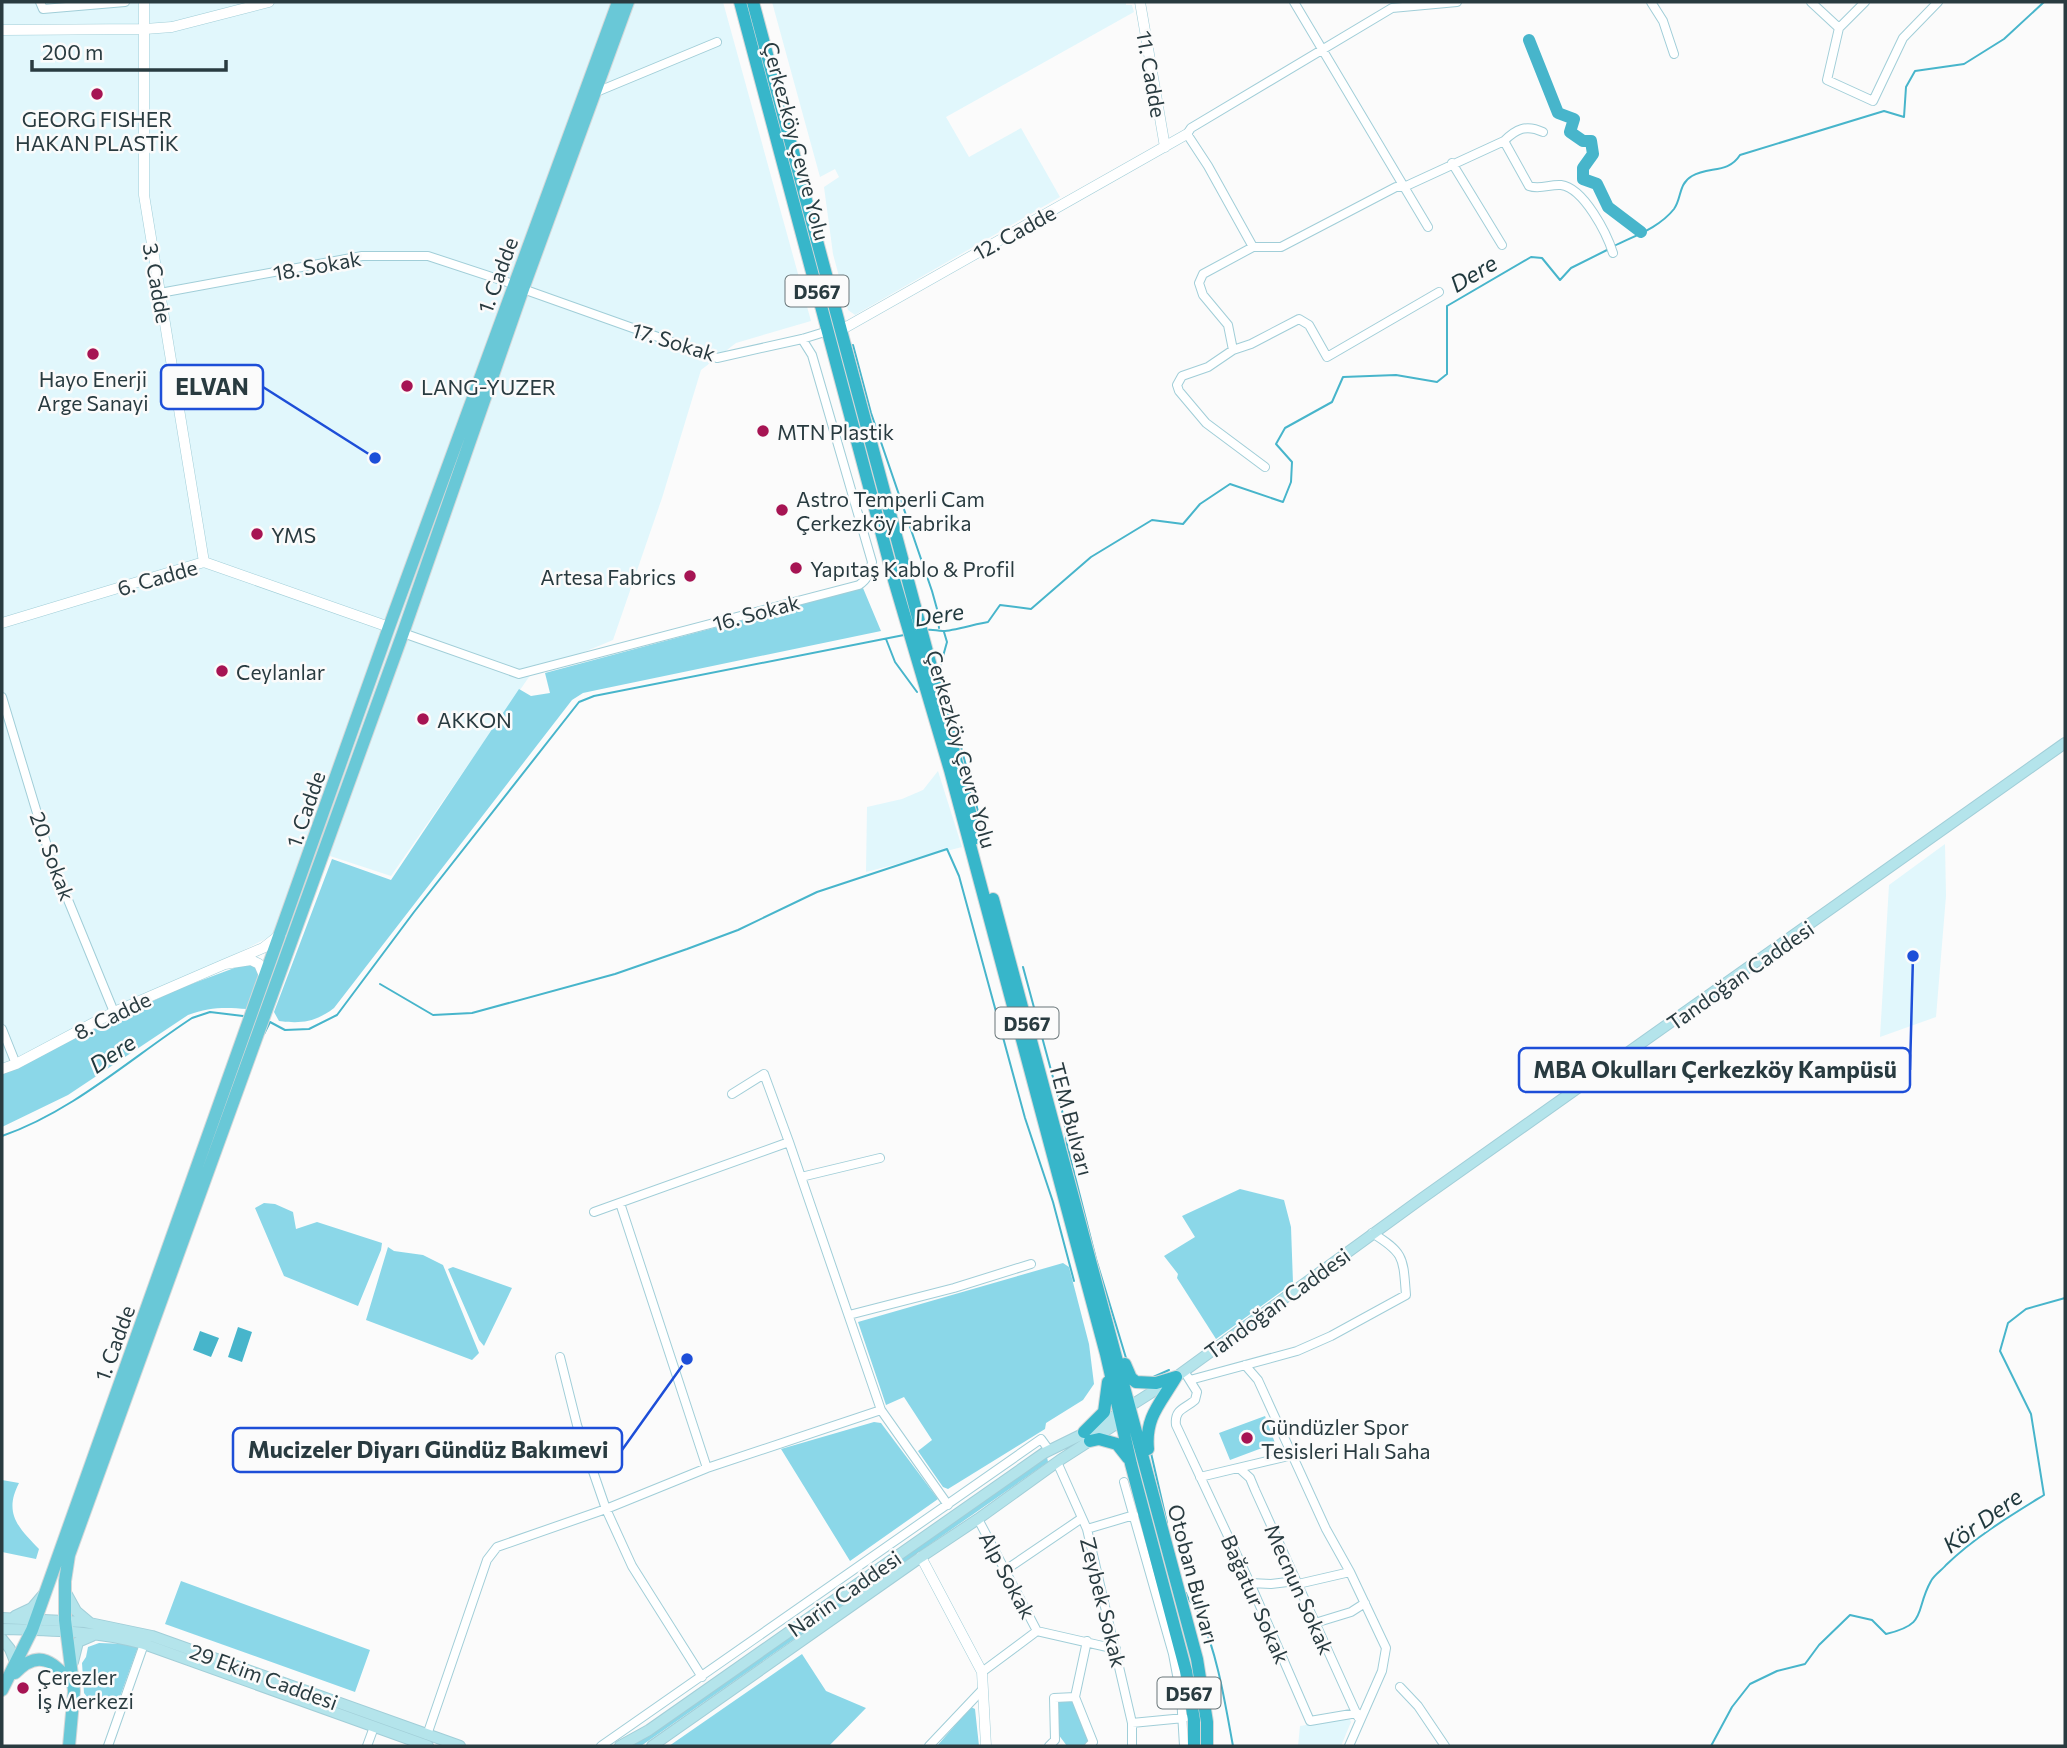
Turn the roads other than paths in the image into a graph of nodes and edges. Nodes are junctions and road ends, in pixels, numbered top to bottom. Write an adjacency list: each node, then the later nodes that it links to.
1 (40, 2): 2 (street)
2 (125, 2)
3 (144, 2): 17 (street, 3. Cadde)
4 (269, 2): 17 (street)
5 (618, 2): 33 (main road, 1. Cadde)
6 (628, 2): 22 (main road, 1. Cadde)
7 (740, 2): 36 (highway, Çerkezköy Çevre Yolu / D567)
8 (753, 2): 36 (highway, D567)
9 (1140, 2): 26 (street, 11. Cadde)
10 (1295, 2): 20 (street)
11 (1457, 2): 20 (street)
12 (1651, 2): 21 (street)
13 (1811, 2): 16 (street)
14 (1865, 2): 16 (street)
15 (1938, 2): 16 (street)
16 (1839, 28)
17 (145, 29): 18 (street); 35 (street, 3. Cadde)
18 (2, 30)
19 (717, 42): 22 (street)
20 (1322, 50): 24 (street); 28 (street)
21 (1674, 54)
22 (594, 93): 33 (main road, 1. Cadde)
23 (1543, 132): 25 (street)
24 (1187, 134): 26 (street, 12. Cadde); 31 (street)
25 (1504, 141): 27 (street); 32 (street)
26 (1165, 147): 36 (street, 12. Cadde)
27 (1452, 163): 28 (street); 30 (street)
28 (1404, 187): 29 (street); 31 (street)
29 (1428, 227)
30 (1503, 245)
31 (1253, 247): 38 (street)
32 (1613, 253)
33 (518, 287): 35 (street, 18. Sokak); 37 (street, 17. Sokak); 43 (main road, 1. Cadde); 44 (main road, 1. Cadde)
34 (1439, 292): 38 (street)
35 (160, 293): 40 (street, 3. Cadde)
36 (835, 330): 37 (street, 17. Sokak); 41 (highway, Çerkezköy Çevre Yolu / D567); 41 (highway, Çerkezköy Çevre Yolu / D567)
37 (802, 339): 44 (street, 16. Sokak)
38 (1233, 350): 39 (street)
39 (1265, 467)
40 (204, 562): 42 (street, 6. Cadde); 43 (street, 6. Cadde)
41 (900, 579): 45 (highway, Çerkezköy Çevre Yolu / D567)
42 (2, 623)
43 (389, 627): 48 (main road, 1. Cadde)
44 (403, 633): 52 (main road, 1. Cadde)
45 (918, 642): 61 (highway, Çerkezköy Çevre Yolu / D567); 67 (highway, TEM Bulvarı / D567)
46 (2, 697): 51 (street, 20. Sokak)
47 (2065, 743): 64 (main road, Tandoğan Caddesi)
48 (281, 934): 49 (street, 8. Cadde); 50 (main road, 1. Cadde)
49 (225, 964): 50 (street, 8. Cadde); 51 (street, 8. Cadde)
50 (265, 979): 52 (main road, 1. Cadde)
51 (114, 1012): 55 (street, 8. Cadde)
52 (259, 1014): 54 (main road, 1. Cadde)
53 (2, 1029): 55 (street)
54 (252, 1033): 95 (main road, 1. Cadde); 96 (main road, 1. Cadde)
55 (16, 1064): 56 (street, 8. Cadde)
56 (2, 1069)
57 (732, 1094): 58 (street)
58 (789, 1142): 60 (street); 62 (street)
59 (880, 1158): 60 (street)
60 (802, 1177): 66 (street)
61 (1060, 1182): 68 (highway, TEM Bulvarı / D567)
62 (620, 1203): 63 (street); 79 (street)
63 (594, 1212)
64 (1372, 1233): 70 (street); 71 (main road, Tandoğan Caddesi)
65 (1031, 1264): 66 (street)
66 (849, 1315): 72 (street)
67 (1111, 1334): 71 (highway); 73 (highway, TEM Bulvarı / D567)
68 (1106, 1354): 73 (highway, TEM Bulvarı / D567); 74 (highway)
69 (560, 1357): 85 (street)
70 (1245, 1365): 71 (street); 76 (street)
71 (1183, 1376): 73 (main road, Tandoğan Caddesi); 81 (street, Bağatur Sokak); 83 (highway)
72 (881, 1410): 79 (street); 84 (street)
73 (1127, 1413): 74 (main road, Tandoğan Caddesi); 78 (highway, Otoban Bulvarı / D567); 83 (highway, Otoban Bulvarı / D567)
74 (1087, 1436): 75 (main road, Narin Caddesi); 77 (main road, Narin Caddesi); 78 (highway)
75 (1049, 1450): 77 (street); 84 (street); 130 (main road, Narin Caddesi)
76 (1293, 1455): 80 (street); 92 (street)
77 (1058, 1461): 87 (street, Zeybek Sokak); 88 (main road, Narin Caddesi)
78 (1131, 1464): 137 (highway, Otoban Bulvarı / D567)
79 (707, 1468): 85 (street)
80 (1239, 1468): 81 (street); 93 (street, Mecnun Sokak)
81 (1200, 1477): 94 (street, Bağatur Sokak)
82 (1124, 1482): 86 (street)
83 (1154, 1500): 138 (highway, Otoban Bulvarı / D567)
84 (948, 1505): 113 (street)
85 (606, 1510): 113 (street); 123 (street)
86 (1134, 1515): 89 (street); 119 (street)
87 (1082, 1518): 89 (street, Zeybek Sokak); 91 (street)
88 (978, 1519): 90 (main road, Narin Caddesi); 91 (street, Alp Sokak)
89 (1087, 1530): 109 (street, Zeybek Sokak)
90 (921, 1557): 112 (street); 131 (main road, Narin Caddesi)
91 (1006, 1569): 104 (street, Alp Sokak)
92 (1350, 1572): 93 (street); 97 (street)
93 (1297, 1582): 94 (street); 100 (street, Mecnun Sokak)
94 (1250, 1583): 120 (street, Bağatur Sokak)
95 (65, 1590): 99 (main road); 102 (main road, 1. Cadde)
96 (45, 1592): 98 (main road); 101 (main road, 1. Cadde)
97 (1365, 1602): 100 (street); 120 (street)
98 (4, 1618): 101 (main road)
99 (92, 1623): 102 (main road, 29 Ekim Caddesi); 123 (main road, 29 Ekim Caddesi)
100 (1315, 1623): 120 (street, Mecnun Sokak)
101 (34, 1624): 102 (main road); 103 (main road); 110 (main road, 1. Cadde)
102 (66, 1625): 105 (main road, 29 Ekim Caddesi); 111 (main road, 1. Cadde)
103 (2, 1629)
104 (1037, 1631): 107 (street); 112 (street)
105 (97, 1634): 108 (main road, 29 Ekim Caddesi); 111 (main road)
106 (2, 1639): 110 (main road)
107 (1087, 1642): 109 (street); 118 (street)
108 (144, 1644): 122 (main road, 29 Ekim Caddesi); 126 (street)
109 (1116, 1649): 121 (street, Zeybek Sokak)
110 (16, 1664): 115 (main road, 1. Cadde)
111 (72, 1665): 114 (main road, 1. Cadde)
112 (982, 1672): 117 (street)
113 (702, 1676): 129 (street)
114 (73, 1685): 115 (main road); 125 (main road, 1. Cadde)
115 (4, 1686)
116 (1400, 1687): 140 (street)
117 (983, 1689): 132 (street); 133 (street)
118 (1075, 1697): 124 (street); 134 (street)
119 (1184, 1718): 121 (street); 136 (street)
120 (1358, 1718): 139 (street)
121 (1132, 1723): 135 (street, Zeybek Sokak)
122 (374, 1727): 123 (main road, 29 Ekim Caddesi); 127 (street)
123 (428, 1741): 128 (main road, 29 Ekim Caddesi)
124 (1055, 1744)
125 (69, 1746)
126 (108, 1746)
127 (367, 1746)
128 (460, 1746)
129 (601, 1746)
130 (620, 1746)
131 (652, 1746)
132 (929, 1746)
133 (986, 1746)
134 (1089, 1746)
135 (1132, 1746)
136 (1184, 1746)
137 (1194, 1746)
138 (1207, 1746)
139 (1349, 1746)
140 (1445, 1746)

